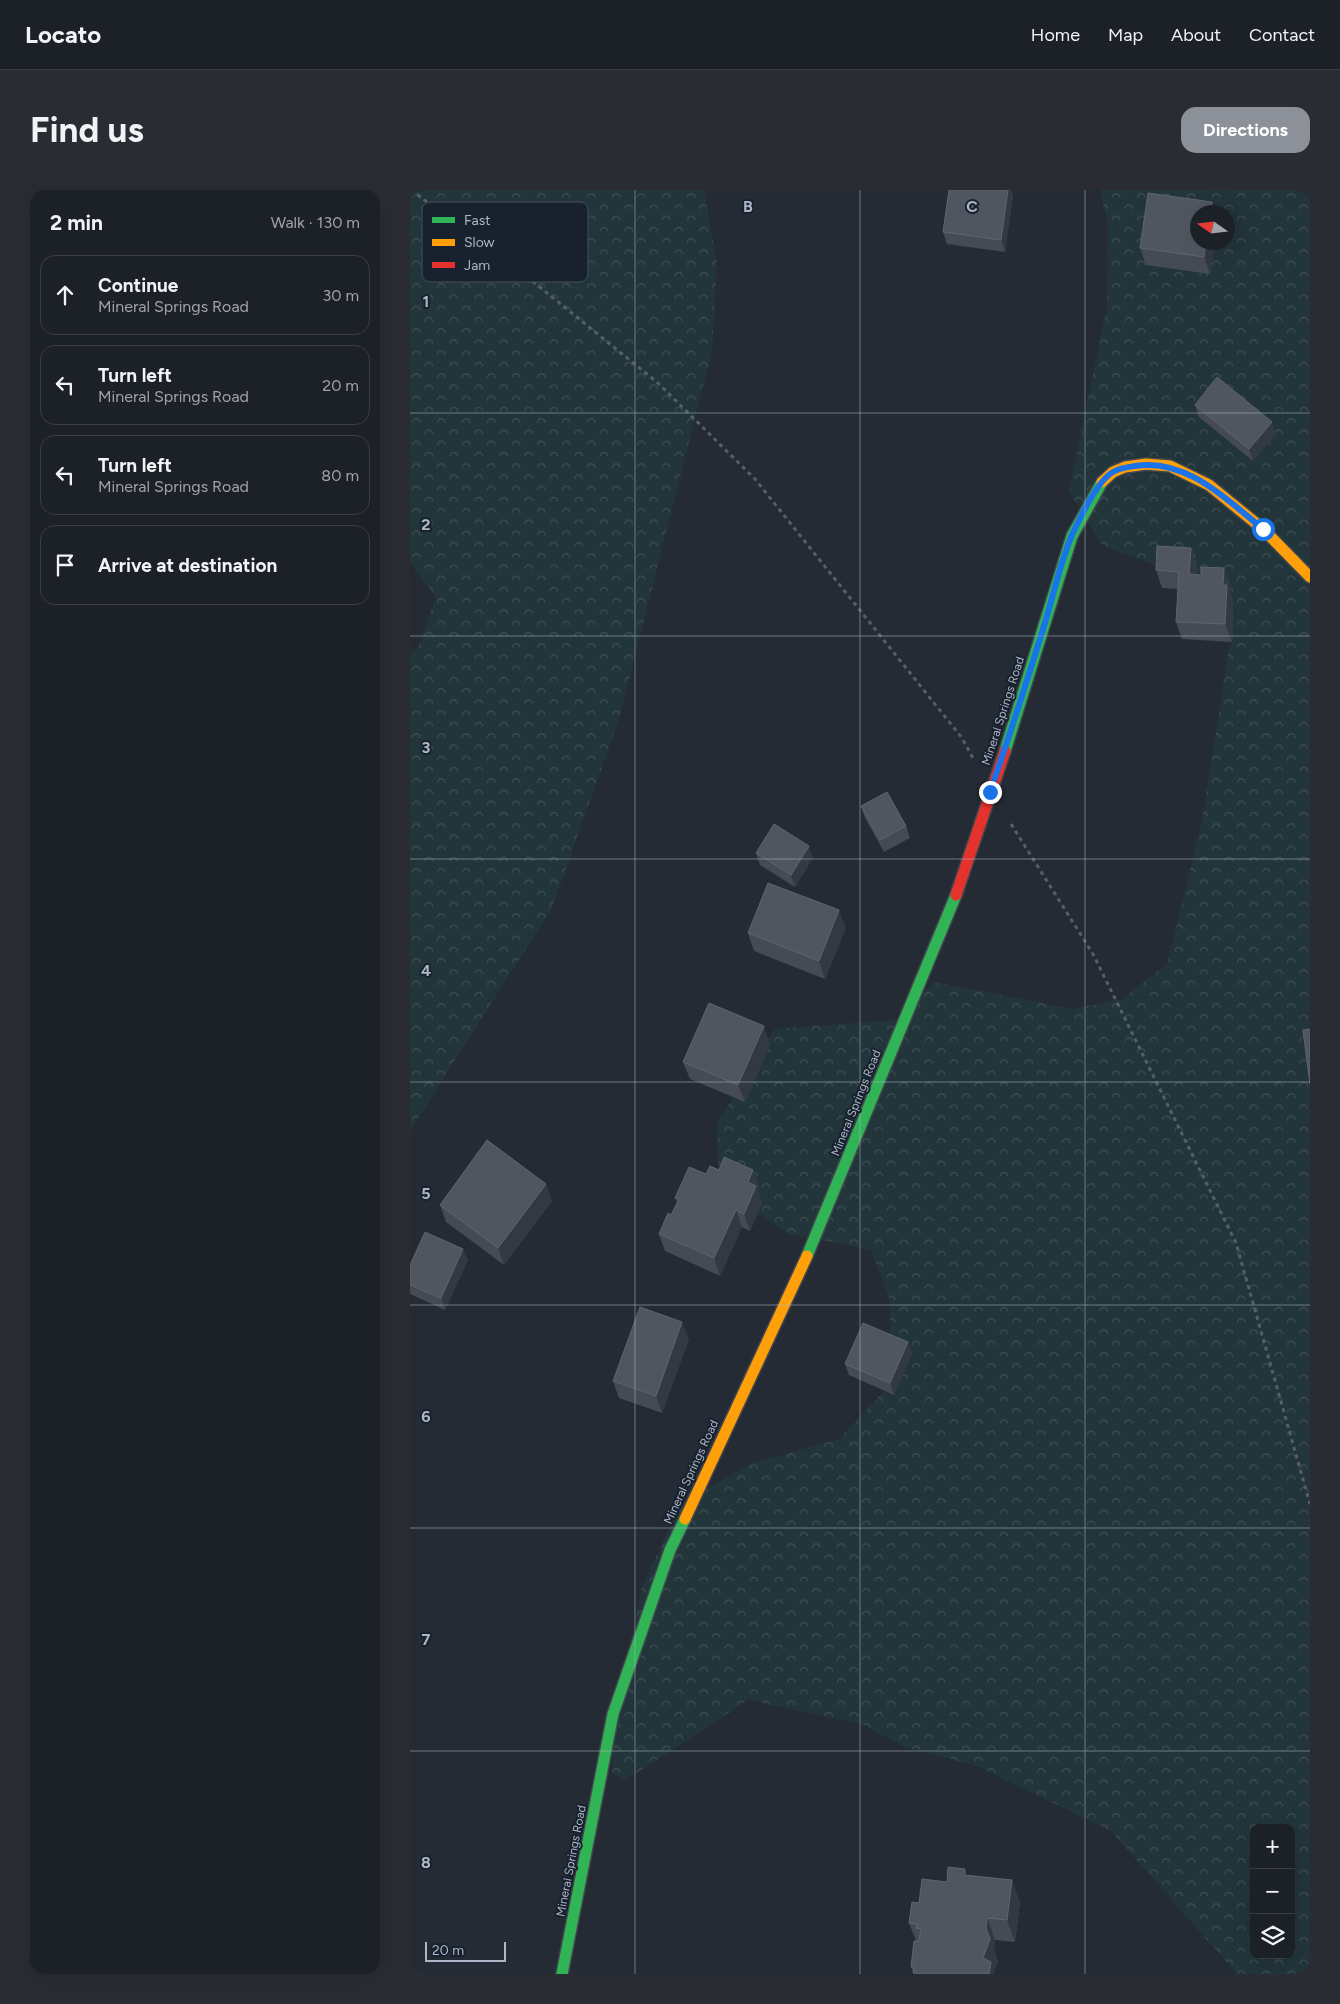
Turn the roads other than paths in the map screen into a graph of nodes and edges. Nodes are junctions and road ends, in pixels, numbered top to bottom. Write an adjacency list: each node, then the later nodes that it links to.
1 (1310, 577): 2 (street, Mineral Springs Road)
2 (562, 1974)

